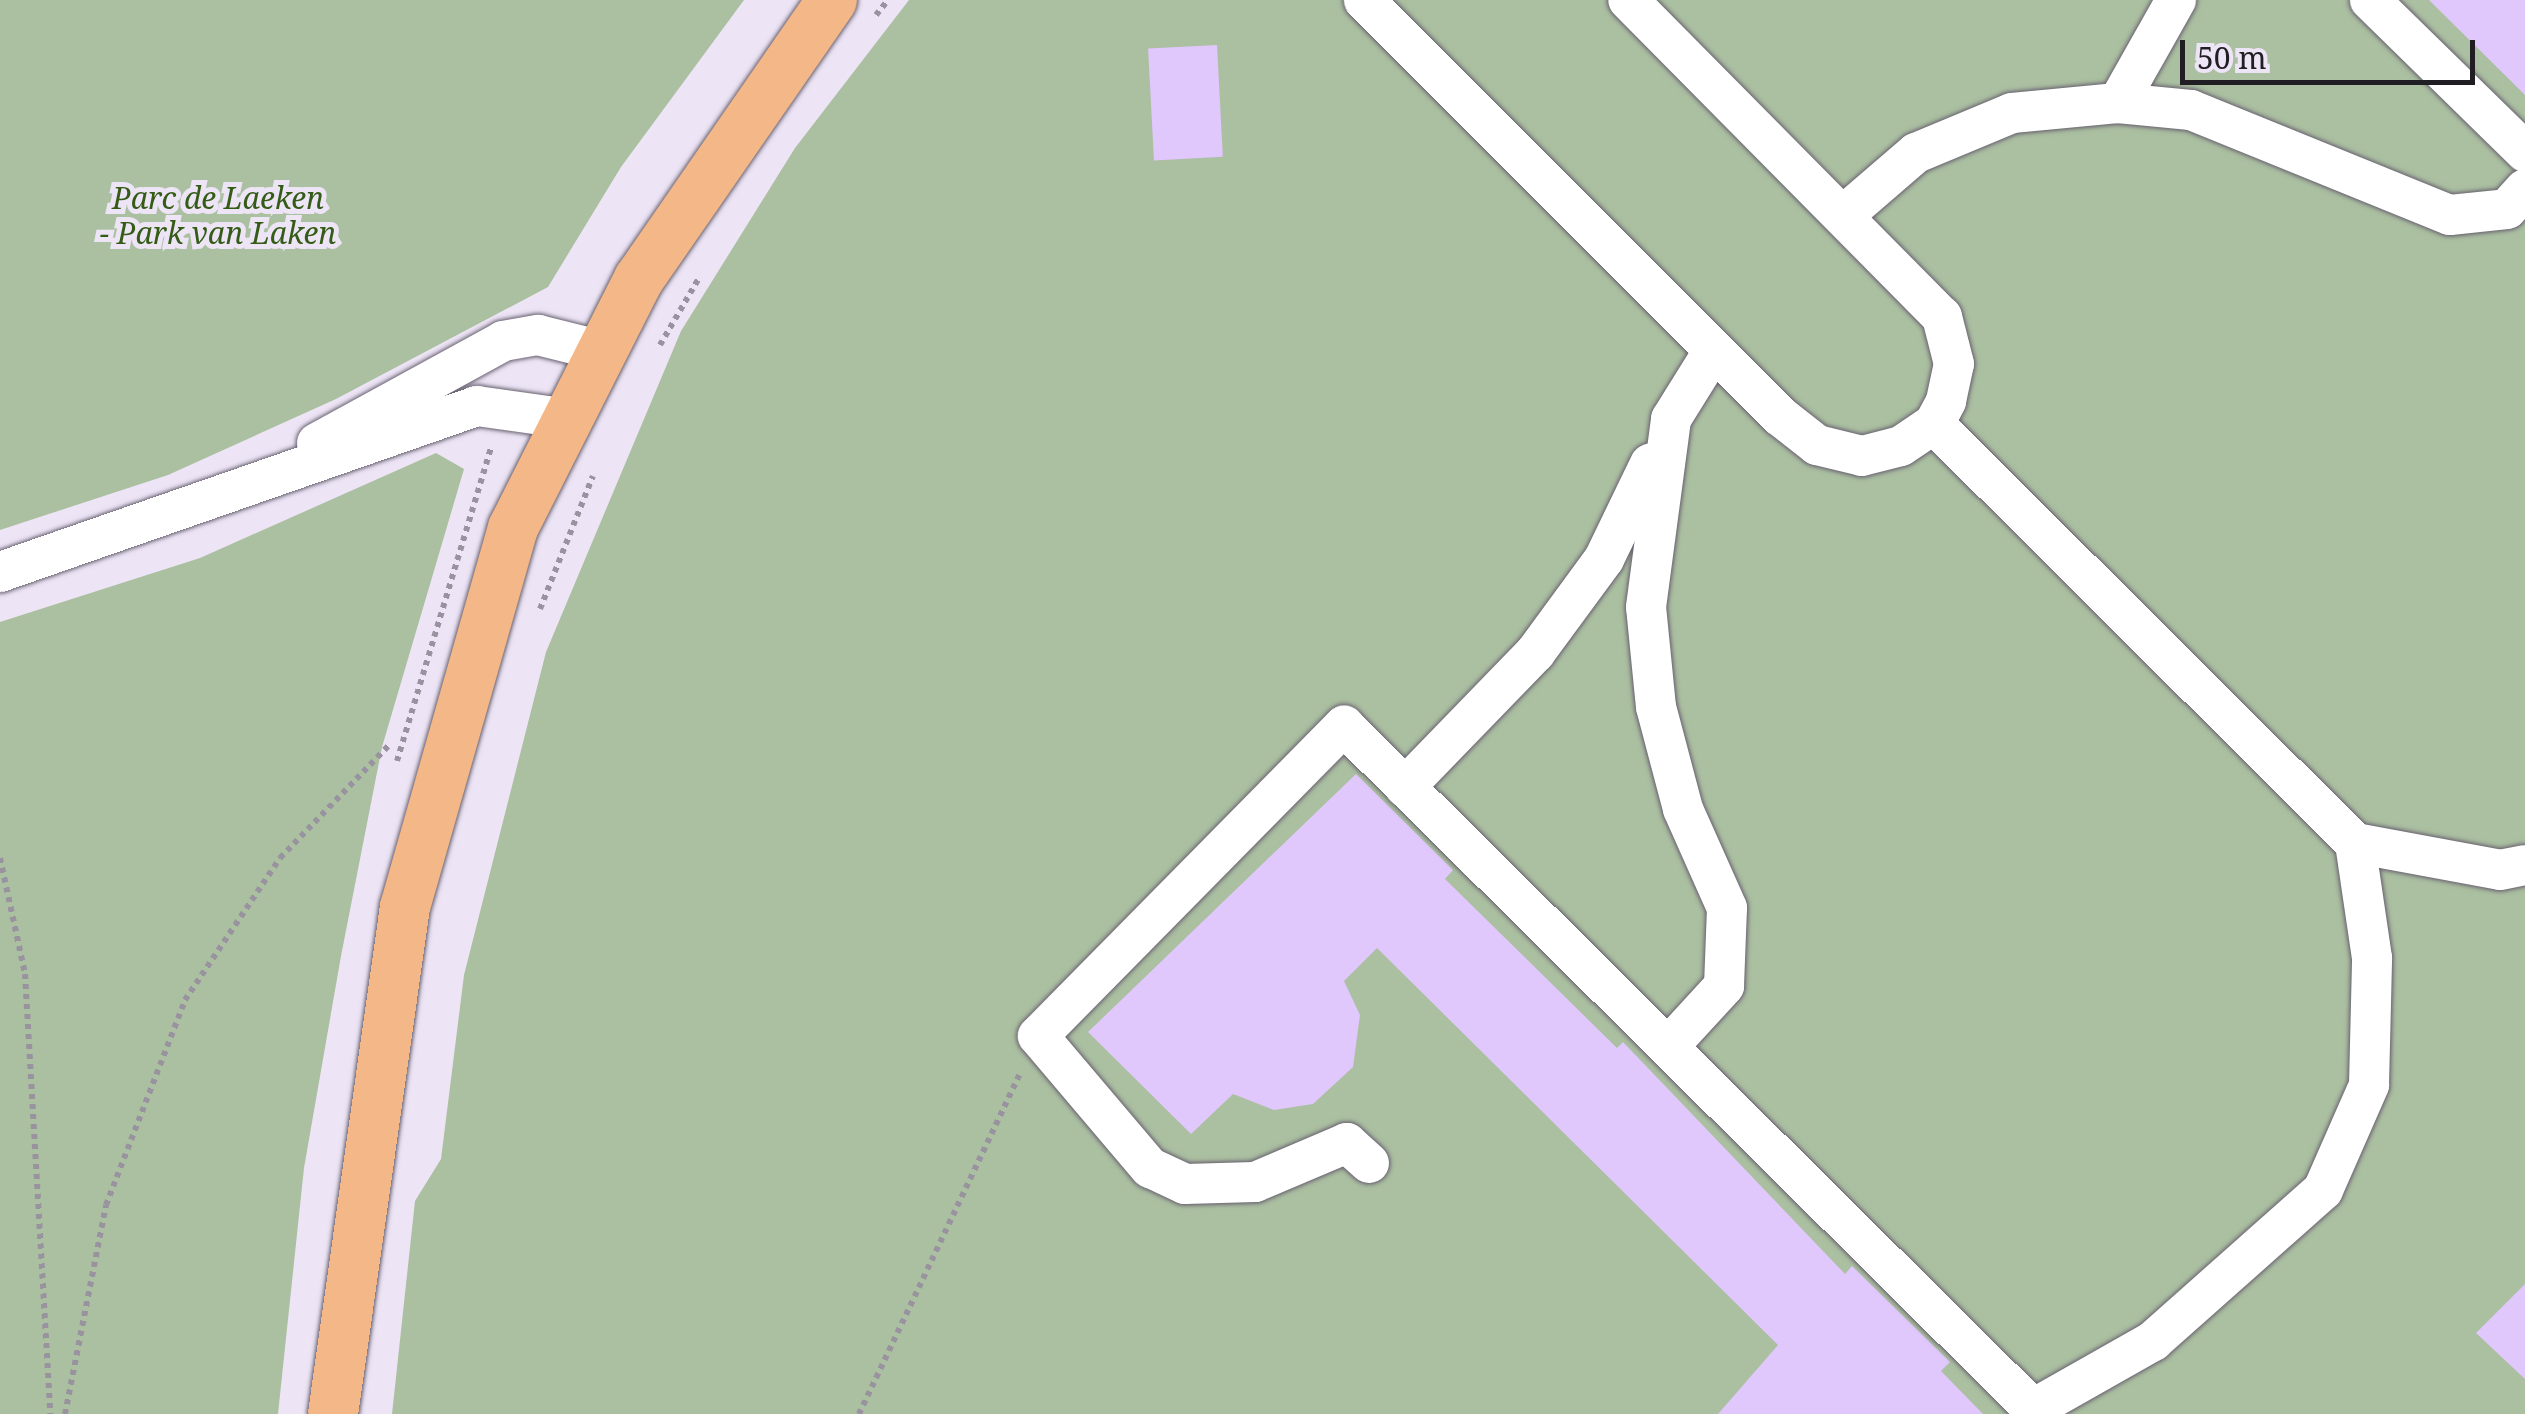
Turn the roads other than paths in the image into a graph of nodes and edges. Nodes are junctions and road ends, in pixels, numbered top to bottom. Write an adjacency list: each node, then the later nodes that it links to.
1 (832, 0): 10 (main road)
2 (1364, 0): 11 (street)
3 (1628, 0): 9 (street)
4 (2176, 0): 6 (street)
5 (2370, 0): 7 (street)
6 (2118, 104): 8 (street); 9 (street)
7 (2525, 152)
8 (2525, 189)
9 (1844, 214): 14 (street)
10 (598, 350): 12 (main road); 15 (street)
11 (1714, 350): 13 (street); 14 (street)
12 (562, 418): 15 (street); 22 (main road)
13 (1671, 420): 17 (street); 20 (street)
14 (1934, 424): 18 (street)
15 (250, 483): 16 (street)
16 (0, 572)
17 (1405, 787): 20 (street); 21 (street)
18 (2355, 842): 19 (street); 20 (street)
19 (2525, 864)
20 (1668, 1047)
21 (1369, 1162)
22 (333, 1414)

